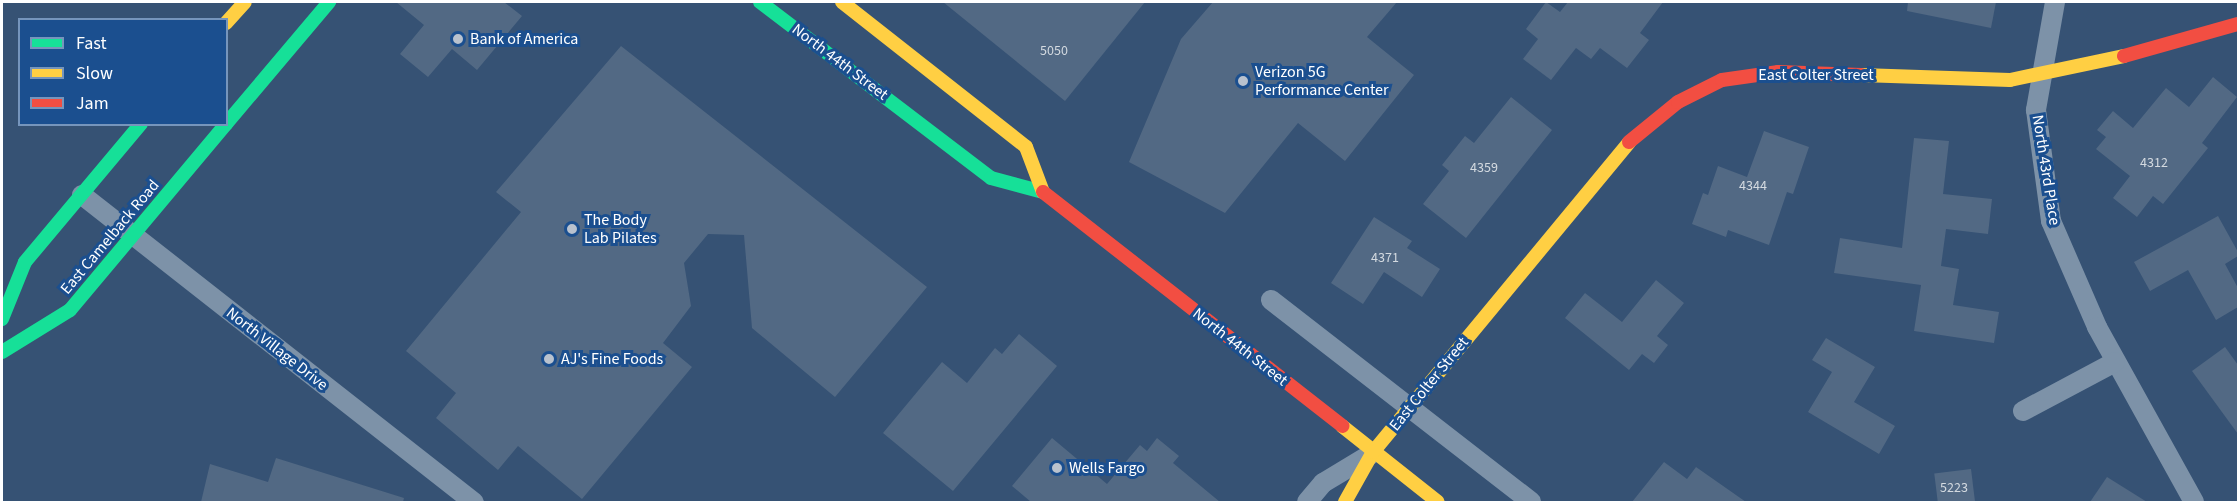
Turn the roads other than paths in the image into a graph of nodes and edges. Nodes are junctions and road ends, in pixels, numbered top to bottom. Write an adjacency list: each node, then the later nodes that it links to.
1 (245, 2): 6 (main road)
2 (329, 2): 9 (main road, East Camelback Road)
3 (760, 2): 12 (main road, North 44th Street)
4 (842, 2): 12 (main road)
5 (2055, 2): 8 (street, North 43rd Place)
6 (228, 21)
7 (2238, 24): 8 (main road, East Colter Street)
8 (2043, 74): 18 (street, North 43rd Place); 19 (main road, East Colter Street)
9 (228, 122)
10 (139, 126): 13 (main road)
11 (224, 126): 14 (main road, East Camelback Road)
12 (1043, 192): 21 (main road, North 44th Street)
13 (82, 195): 14 (street, North Village Drive); 16 (main road)
14 (133, 237): 17 (main road, East Camelback Road); 22 (street, North Village Drive)
15 (1271, 300): 19 (street)
16 (2, 320)
17 (2, 352)
18 (2115, 362): 20 (street); 27 (street, North 43rd Place)
19 (1410, 408): 21 (main road, East Colter Street); 26 (street)
20 (2023, 411)
21 (1373, 452): 23 (street, East Colter Street); 24 (main road, East Colter Street); 25 (main road, North 44th Street)
22 (474, 502)
23 (1307, 502)
24 (1346, 502)
25 (1437, 502)
26 (1531, 502)
27 (2194, 502)

